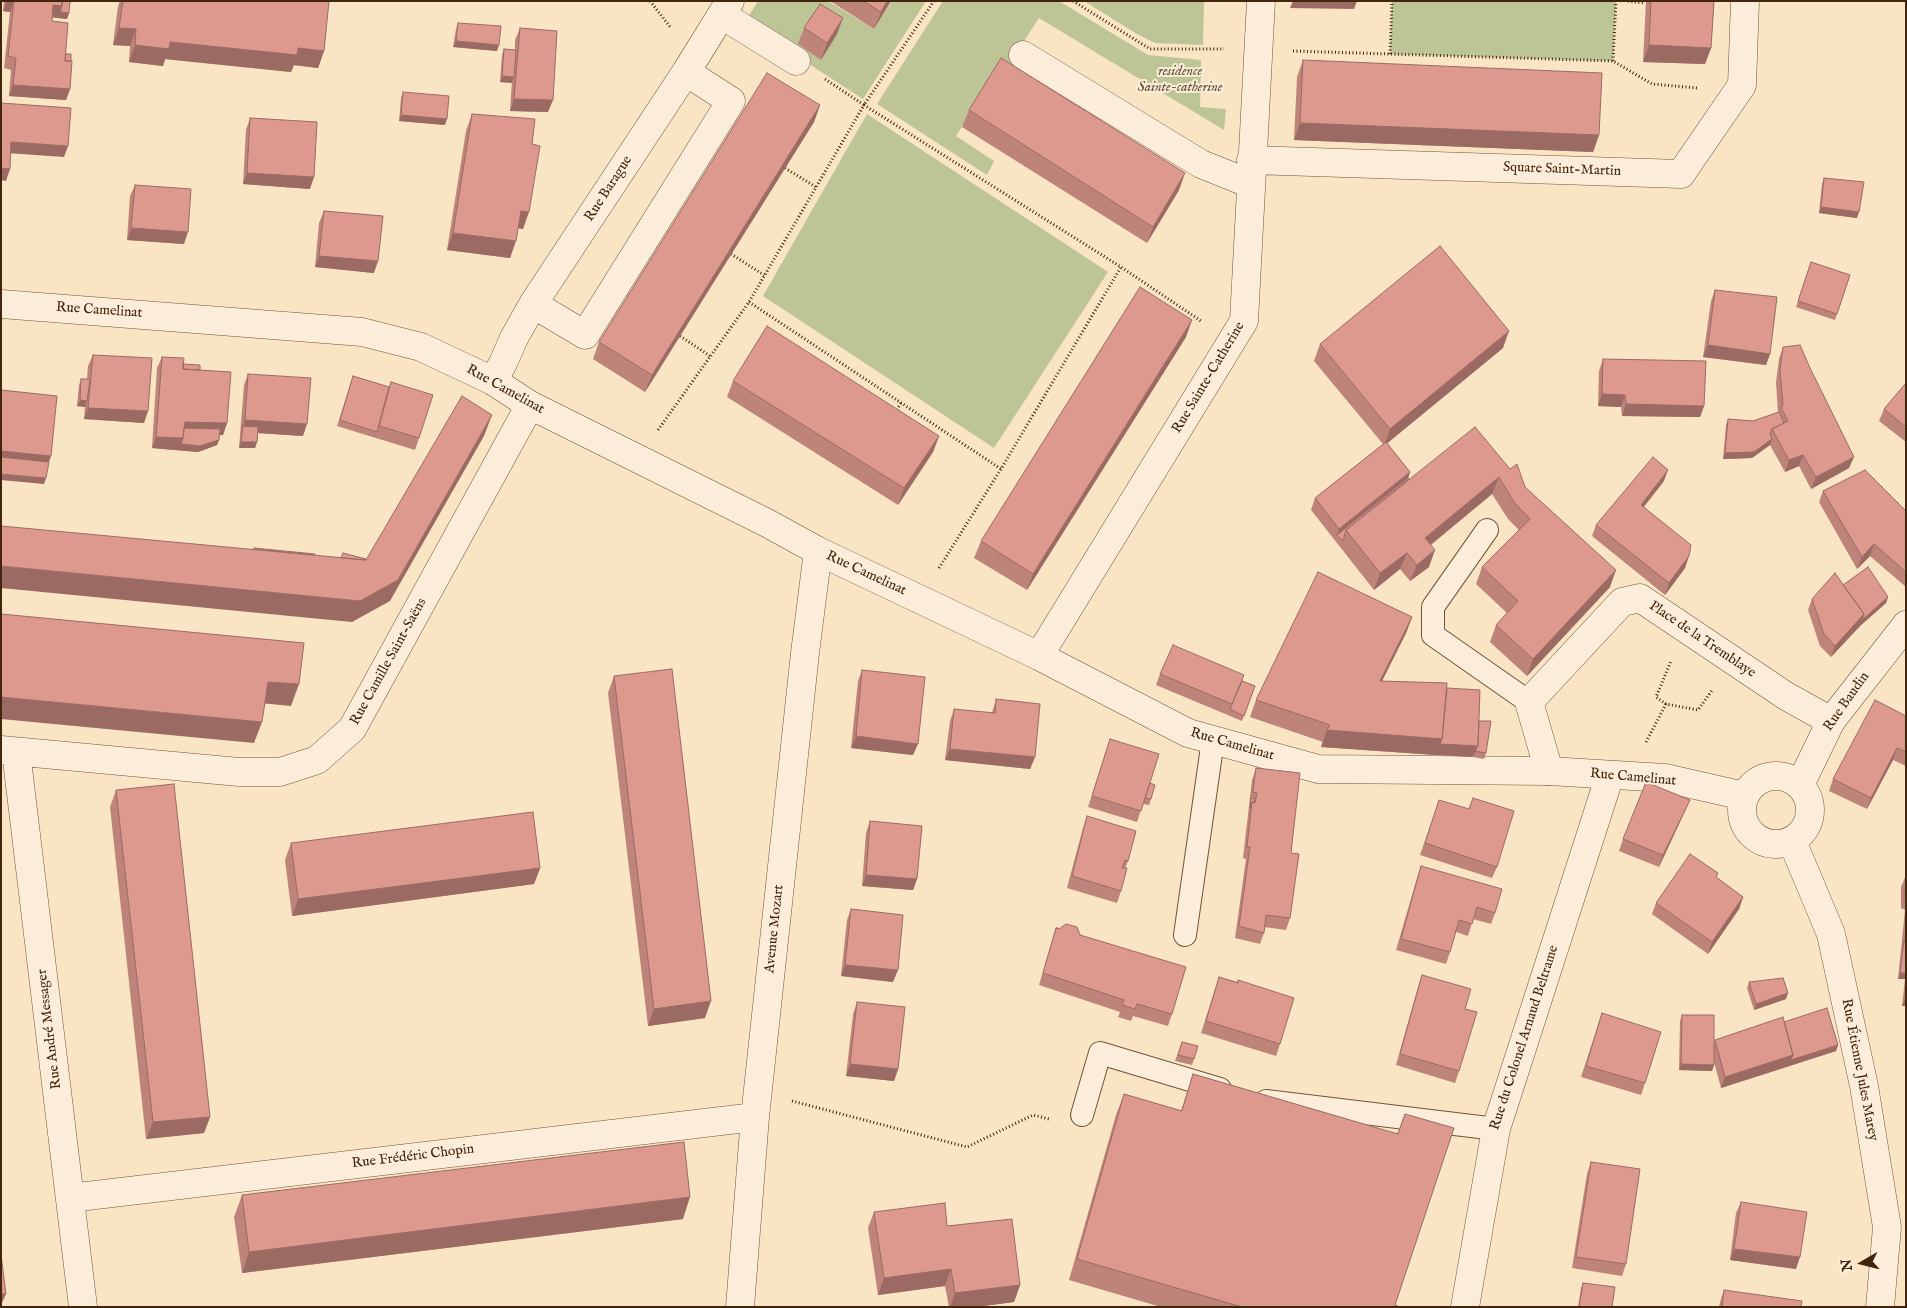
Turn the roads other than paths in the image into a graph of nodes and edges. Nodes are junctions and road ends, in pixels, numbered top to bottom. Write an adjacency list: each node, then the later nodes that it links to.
1 (1260, 1): 7 (street, Rue Sainte-Catherine)
2 (1745, 1): 7 (street, Square Saint-Martin)
3 (726, 8): 5 (street); 6 (street, Rue Barague)
4 (1023, 55): 7 (street)
5 (796, 61)
6 (686, 72): 9 (street, Rue Barague); 9 (street)
7 (1251, 172): 15 (street, Rue Sainte-Catherine)
8 (1, 304): 10 (street, Rue Camelinat)
9 (533, 304): 10 (street, Rue Barague)
10 (493, 380): 11 (street, Rue Camelinat)
11 (530, 405): 13 (street, Rue Camelinat); 19 (street, Rue Camille Saint-Saëns)
12 (1487, 530): 16 (lane)
13 (818, 551): 15 (street, Rue Camelinat); 26 (street, Avenue Mozart)
14 (1906, 625): 17 (street, Rue Baudin)
15 (1039, 656): 18 (street, Rue Camelinat)
16 (1529, 702): 17 (street, Place de la Tremblaye); 20 (street)
17 (1831, 721): 22 (street, Rue Baudin)
18 (1213, 740): 20 (street, Rue Camelinat); 25 (lane)
19 (9, 751): 29 (street, Rue André Messager)
20 (1550, 771): 21 (street, Rue Camelinat)
21 (1620, 775): 23 (street, Rue Camelinat); 28 (street, Rue du Colonel Arnaud Beltrame)
22 (1800, 785): 23 (street); 24 (street)
23 (1744, 796): 24 (street)
24 (1792, 840): 33 (street, Rue Étienne Jules Marey)
25 (1185, 935)
26 (756, 1105): 29 (street, Rue Frédéric Chopin); 31 (street, Avenue Mozart)
27 (1082, 1115): 28 (lane)
28 (1496, 1129): 32 (street, Rue du Colonel Arnaud Beltrame)
29 (70, 1198): 30 (street, Rue André Messager)
30 (83, 1307)
31 (740, 1307)
32 (1465, 1307)
33 (1880, 1307)

